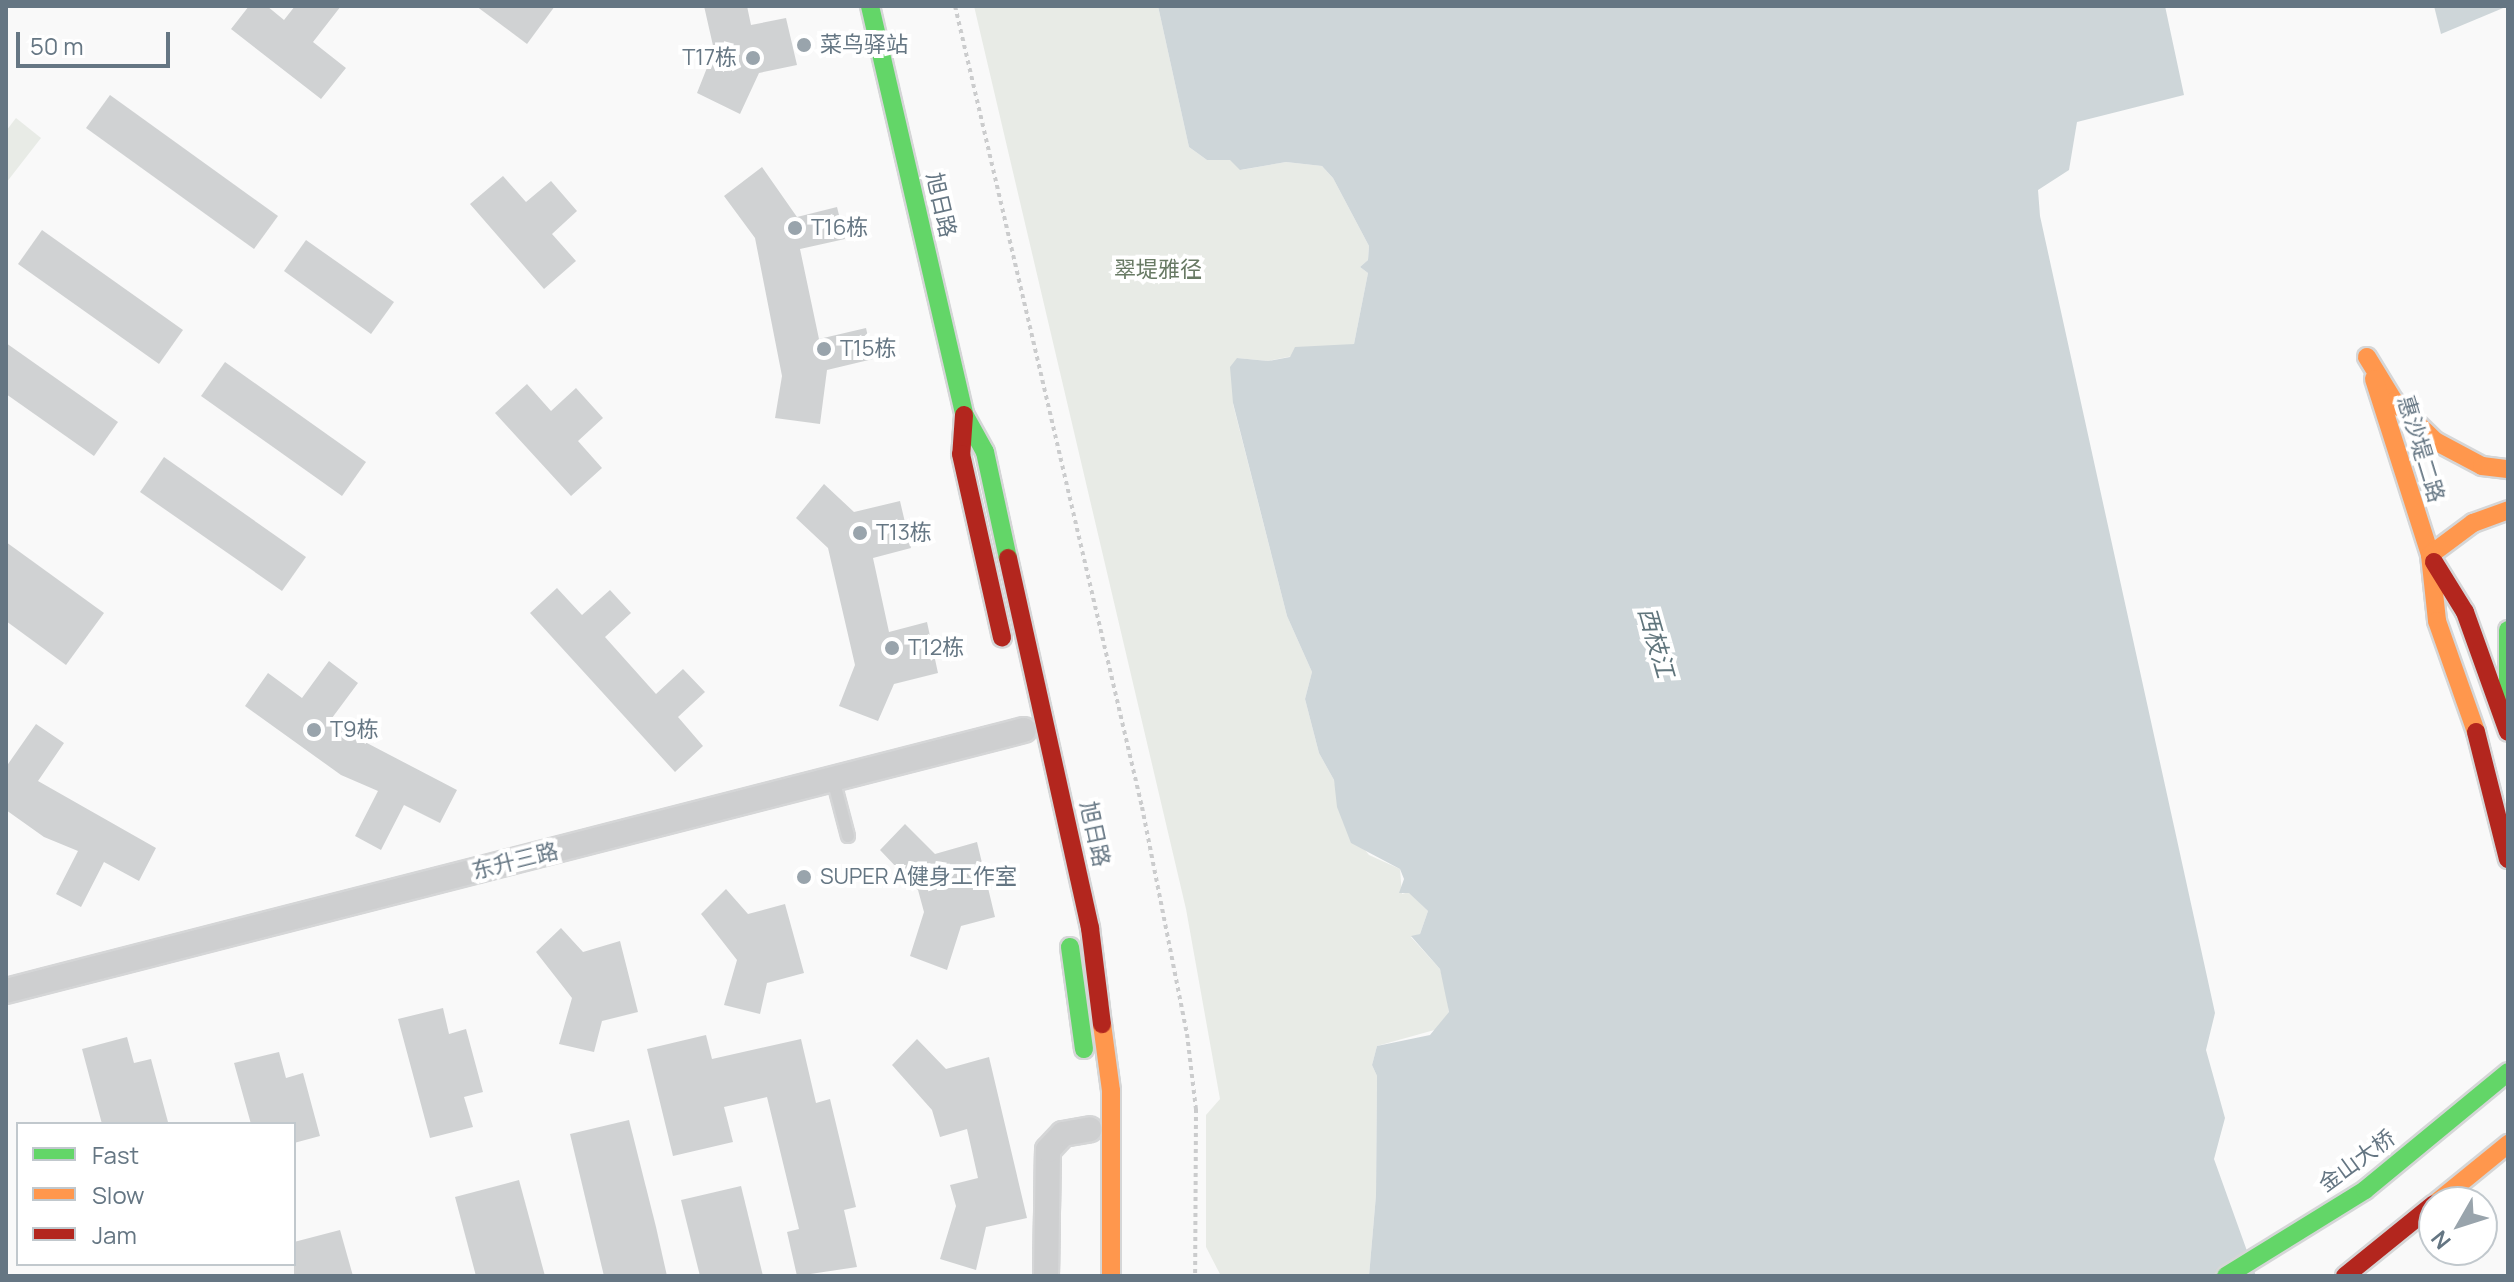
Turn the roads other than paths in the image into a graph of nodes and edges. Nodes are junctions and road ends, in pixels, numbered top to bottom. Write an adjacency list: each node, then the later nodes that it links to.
1 (870, 6): 2 (main road, 旭日路)
2 (964, 414): 8 (main road, 旭日路); 28 (main road, 旭日路)
3 (2508, 469): 6 (main road, 惠沙堤二路)
4 (2508, 510): 6 (main road)
5 (2471, 549): 6 (main road)
6 (2430, 555): 11 (main road, 惠沙堤二路); 14 (main road, 惠沙堤二路)
7 (2508, 630): 9 (main road)
8 (1006, 654)
9 (2508, 691)
10 (1024, 730): 12 (street, 东升三路)
11 (2508, 732)
12 (833, 779): 13 (lane); 16 (street, 东升三路)
13 (848, 836)
14 (2508, 859)
15 (1067, 931): 18 (main road)
16 (6, 991)
17 (2508, 1072): 23 (main road, 金山大桥)
18 (1086, 1073)
19 (1089, 1126): 27 (street)
20 (2508, 1144): 22 (main road)
21 (1091, 1171): 24 (main road)
22 (2456, 1186)
23 (2365, 1190): 26 (main road); 29 (main road, 金山大桥)
24 (1091, 1201)
25 (2418, 1217): 30 (main road)
26 (2278, 1266)
27 (1046, 1276)
28 (1111, 1276)
29 (2226, 1276)
30 (2345, 1276)

